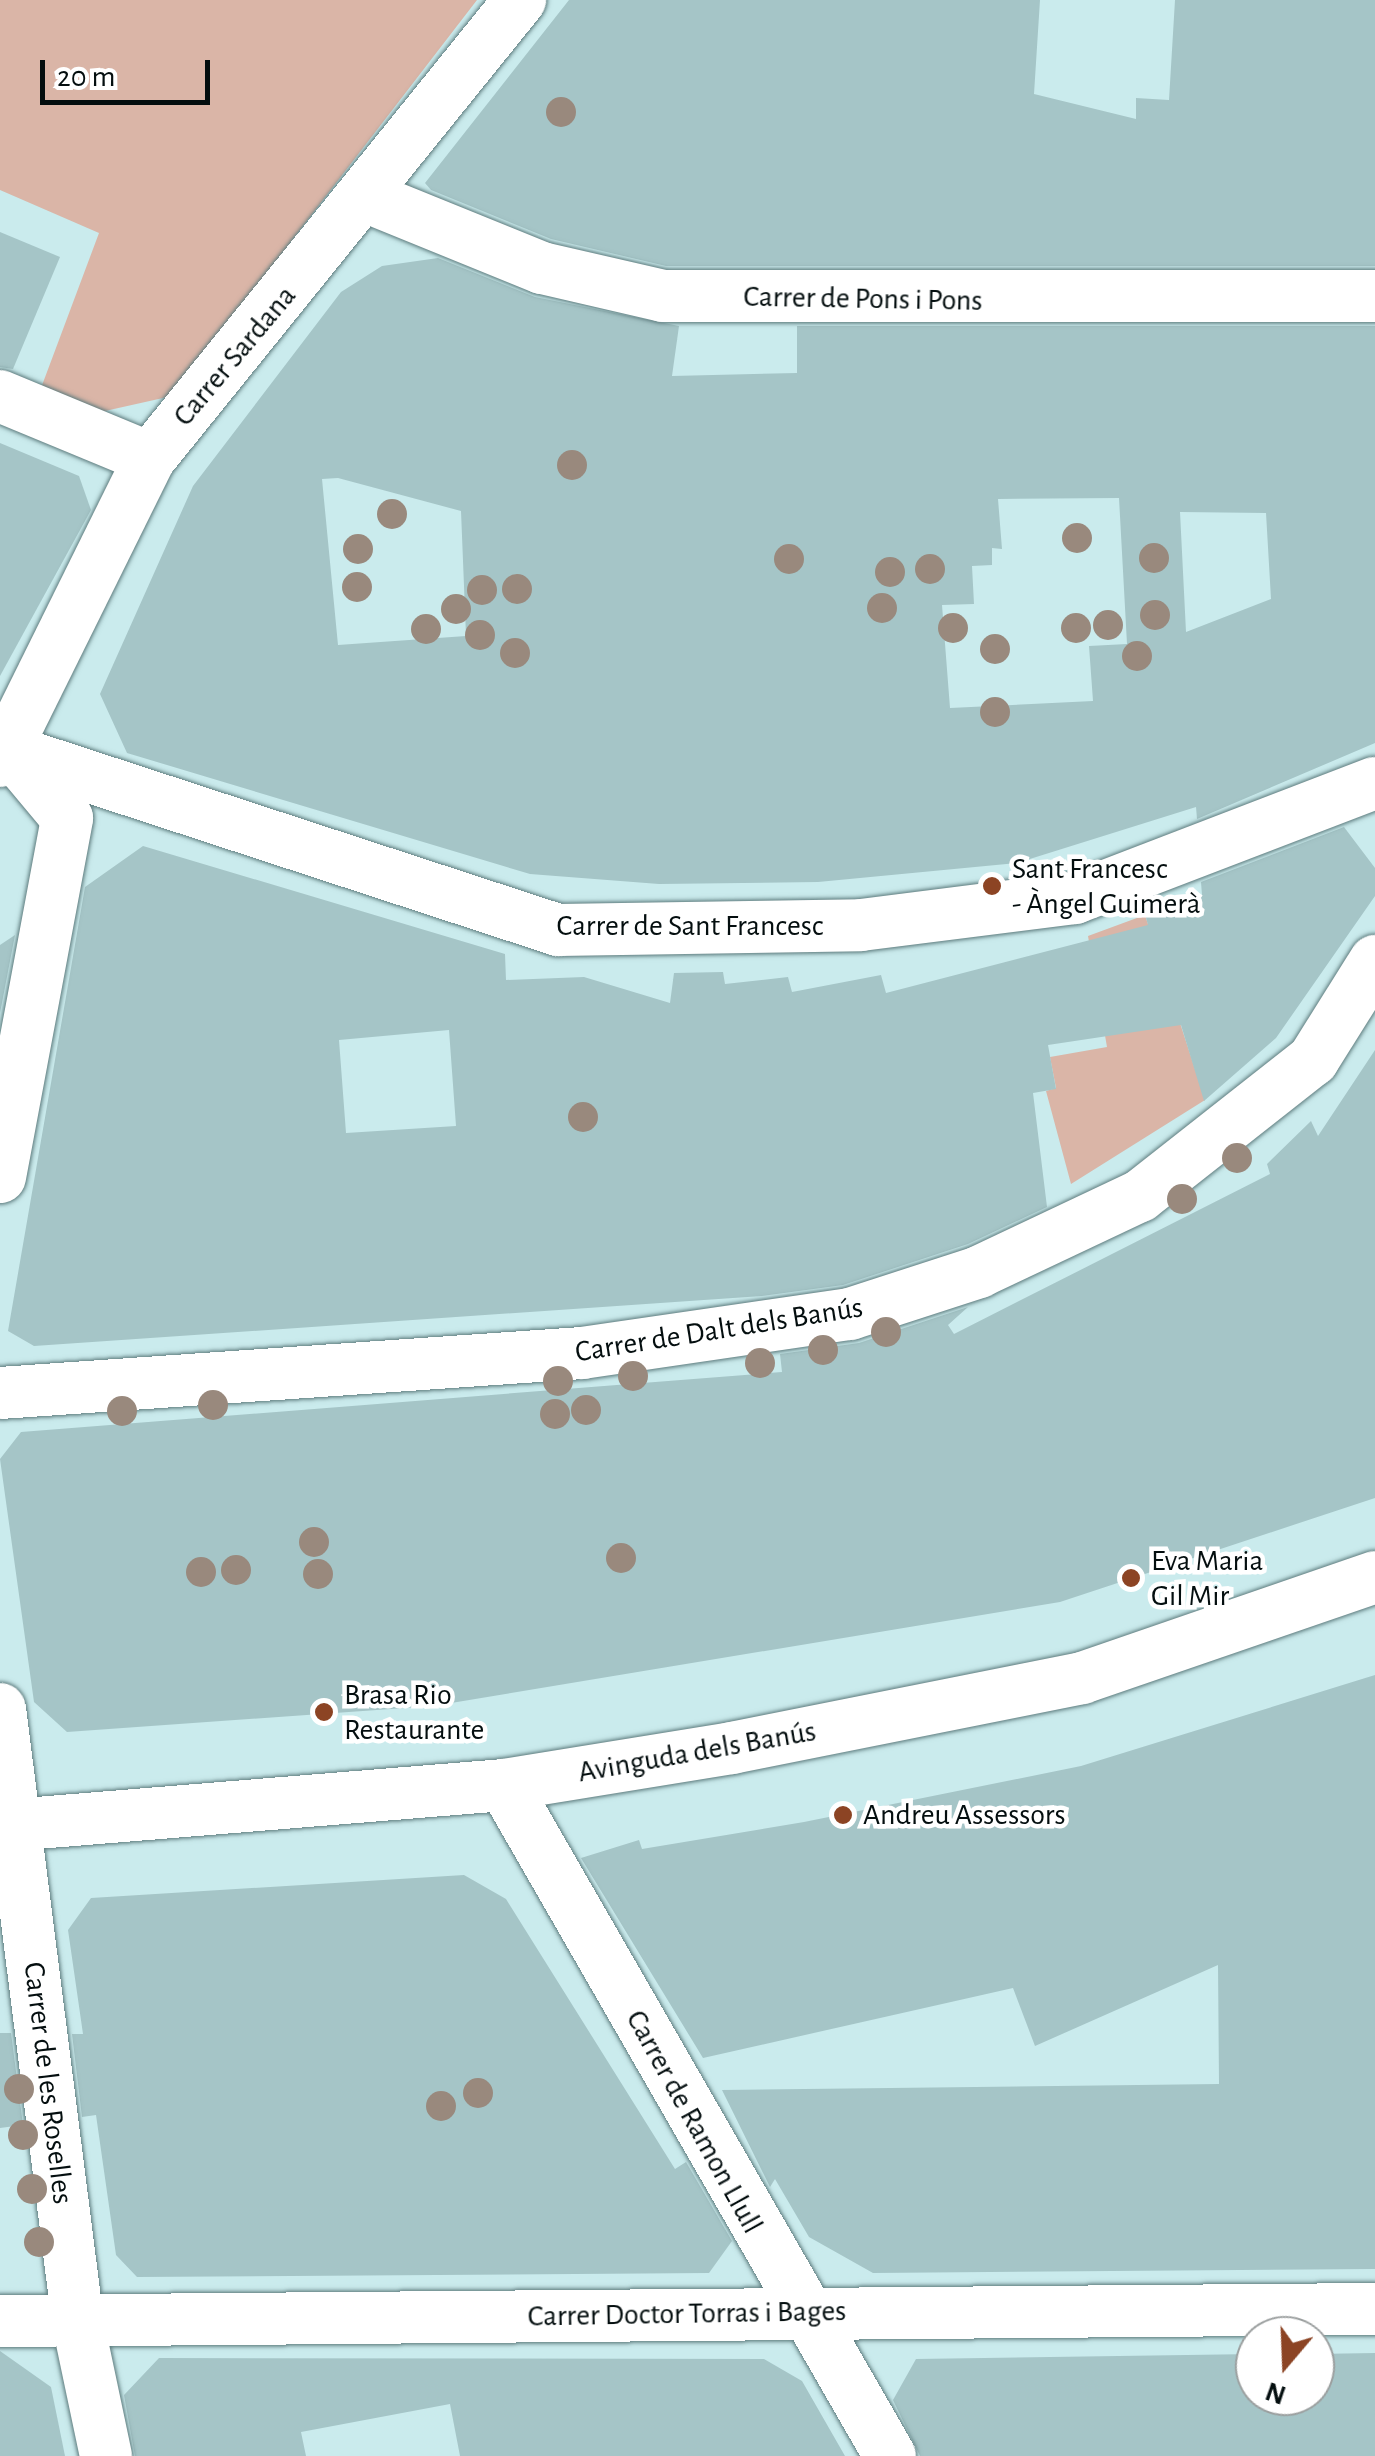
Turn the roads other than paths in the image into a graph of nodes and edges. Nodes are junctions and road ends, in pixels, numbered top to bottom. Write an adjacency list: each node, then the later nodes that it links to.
1 (520, 0): 2 (street, Carrer Sardana)
2 (368, 197): 3 (street, Carrer de Pons i Pons); 5 (street, Carrer Sardana)
3 (1375, 296)
4 (0, 396): 5 (street)
5 (150, 458): 6 (street, Carrer Sardana)
6 (5, 756): 7 (street, Carrer de Sant Francesc); 9 (street)
7 (1375, 783)
8 (1375, 962): 10 (street, Carrer de Dalt dels Banús)
9 (0, 1177)
10 (0, 1393)
11 (1375, 1577): 13 (street, Avinguda dels Banús)
12 (0, 1709): 14 (street, Carrer de les Roselles)
13 (504, 1784): 14 (street, Avinguda dels Banús); 16 (street, Carrer de Ramon Llull)
14 (7, 1825): 18 (street, Carrer de les Roselles)
15 (1375, 2310): 16 (street, Carrer Doctor Torras i Bages)
16 (803, 2311): 18 (street, Carrer Doctor Torras i Bages); 20 (street, Carrer de Ramon Llull)
17 (0, 2321): 18 (street, Carrer Doctor Torras i Bages)
18 (78, 2323): 19 (street, Carrer de les Roselles)
19 (106, 2456)
20 (890, 2456)

